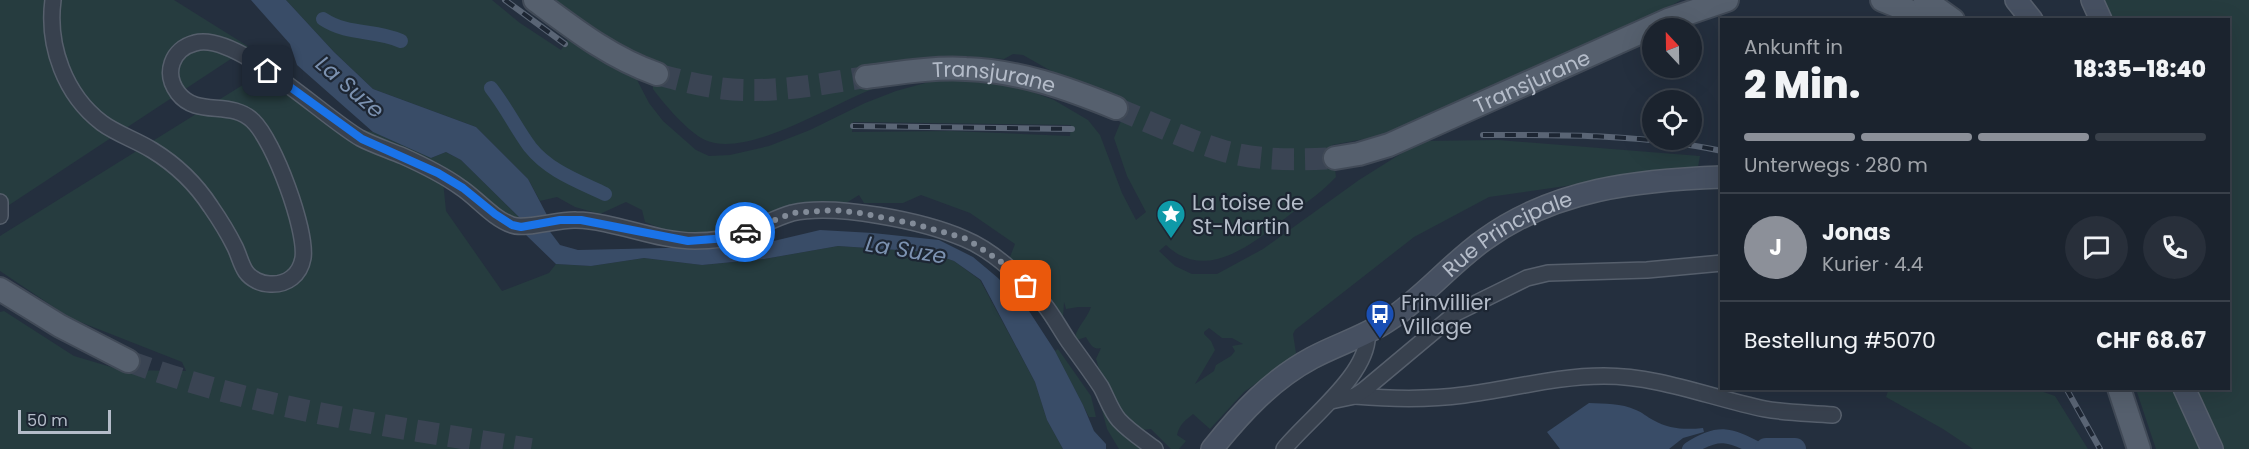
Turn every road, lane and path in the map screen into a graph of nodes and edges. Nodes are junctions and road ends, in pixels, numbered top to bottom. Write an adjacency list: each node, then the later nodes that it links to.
1 (52, 0): 28 (street)
2 (536, 0): 12 (main road)
3 (1727, 0): 15 (main road, Transjurane)
4 (1925, 0): 9 (main road)
5 (2016, 0): 10 (main road)
6 (2092, 0): 11 (main road)
7 (1892, 3): 8 (main road)
8 (1927, 18)
9 (1950, 18)
10 (2030, 18)
11 (2100, 18)
12 (657, 74)
13 (866, 77): 14 (main road, Transjurane)
14 (1116, 108)
15 (1335, 158)
16 (1720, 177): 21 (main road, Rue Principale)
17 (0, 202): 18 (street)
18 (0, 216)
19 (1720, 263): 25 (street)
20 (0, 289): 22 (main road)
21 (1367, 332): 26 (street); 29 (main road, Rue Principale)
22 (128, 360)
23 (2120, 390): 31 (main road)
24 (2185, 390): 32 (main road)
25 (1355, 396): 26 (street); 27 (street)
26 (1331, 400): 30 (street)
27 (1833, 415)
28 (1155, 449)
29 (1212, 449)
30 (1284, 449)
31 (2139, 449)
32 (2212, 449)

